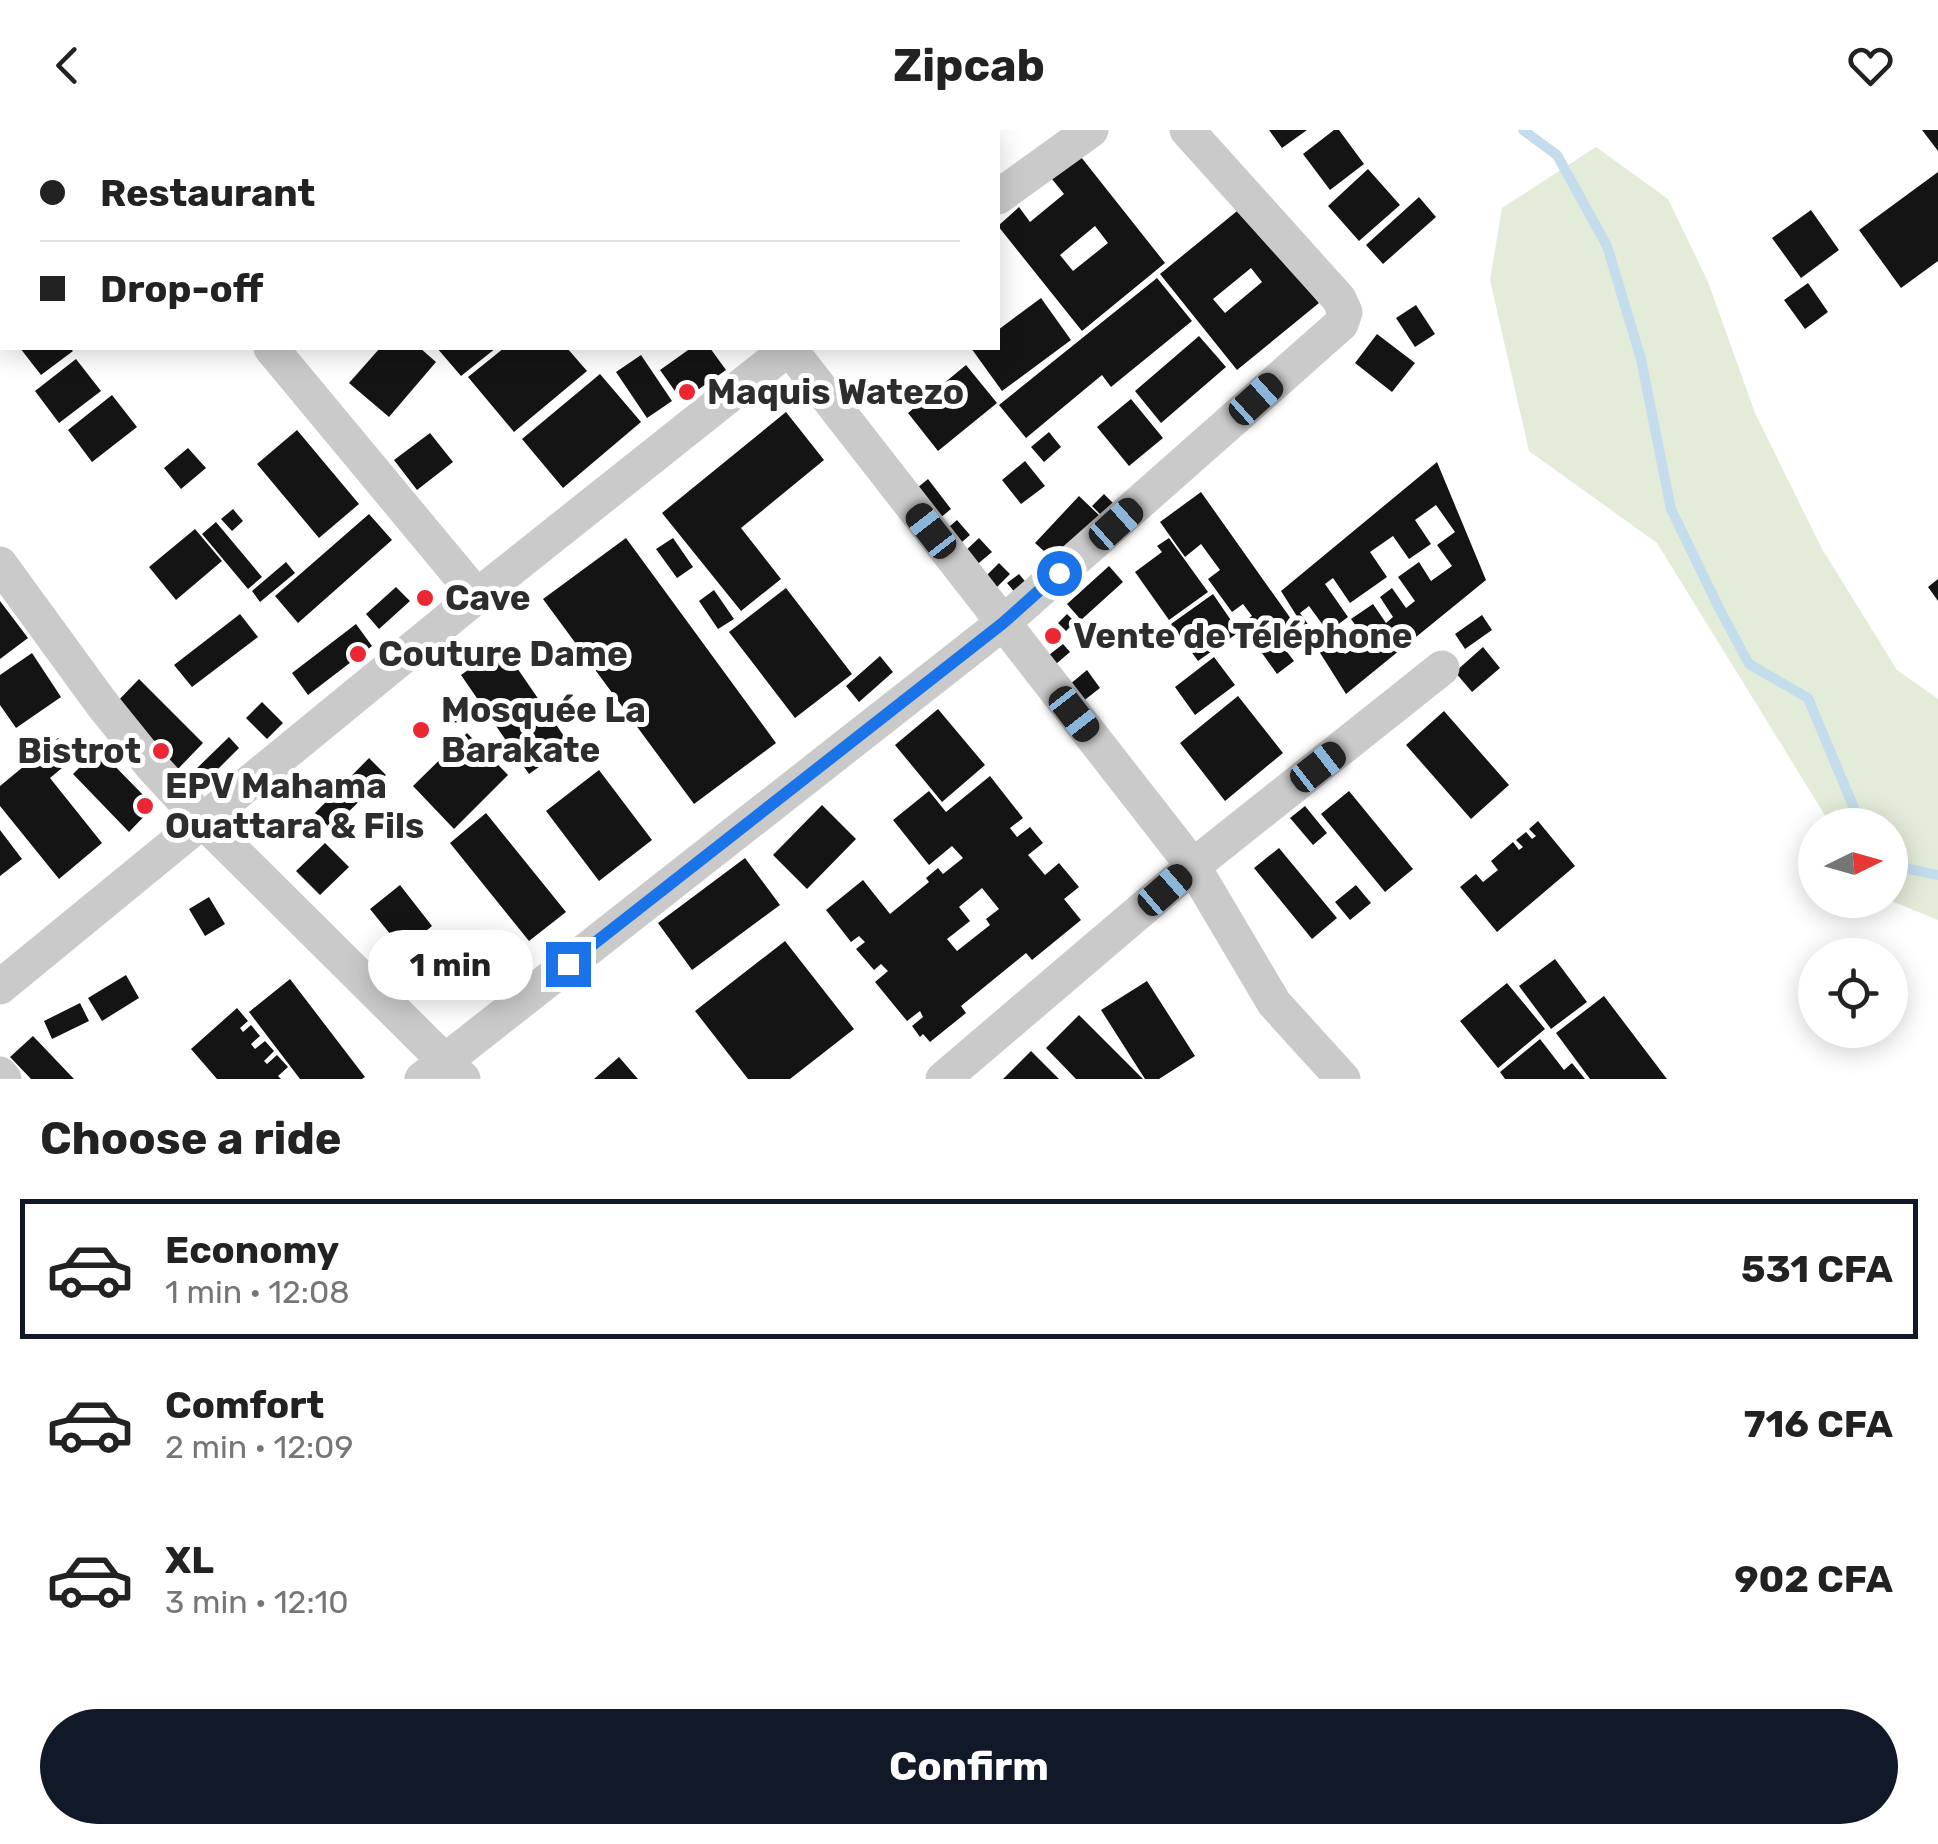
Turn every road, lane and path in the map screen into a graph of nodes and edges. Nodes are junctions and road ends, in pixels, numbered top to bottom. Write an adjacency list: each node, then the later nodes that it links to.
1 (1091, 130): 3 (street)
2 (1186, 130): 9 (street)
3 (1000, 197)
4 (274, 350): 8 (street)
5 (786, 350): 8 (street)
6 (791, 350): 9 (street)
7 (0, 564): 11 (street)
8 (477, 596): 11 (street)
9 (1003, 623): 12 (street); 14 (street)
10 (1442, 668): 12 (street)
11 (204, 822): 13 (street); 14 (street)
12 (1193, 866): 15 (street); 16 (street)
13 (0, 987)
14 (443, 1073)
15 (943, 1079)
16 (1343, 1079)

